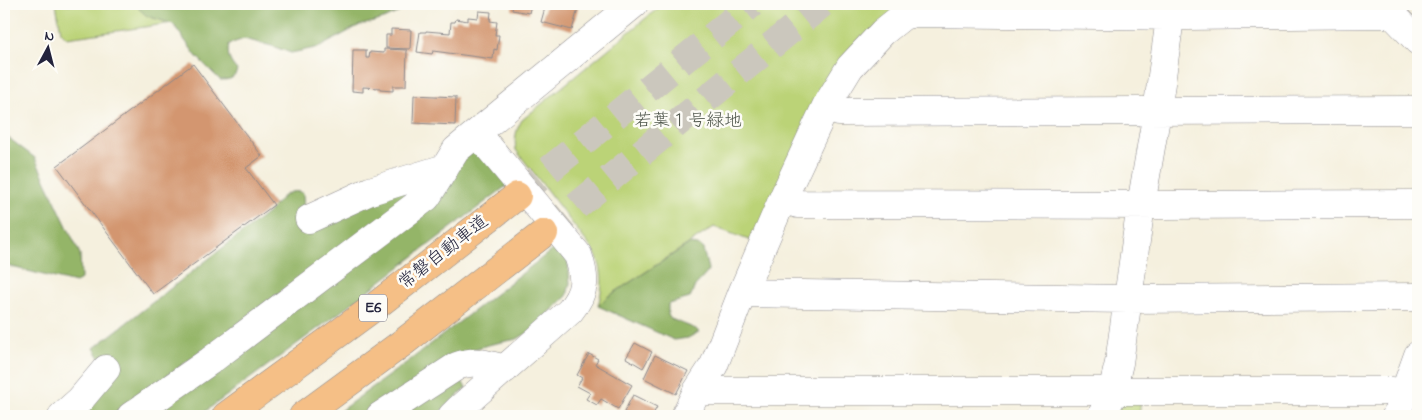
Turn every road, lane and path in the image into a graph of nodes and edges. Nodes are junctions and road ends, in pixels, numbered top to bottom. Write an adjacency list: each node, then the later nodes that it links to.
1 (634, 4): 7 (street)
2 (1171, 10): 3 (street); 4 (street); 6 (street)
3 (1418, 41)
4 (826, 106): 6 (street); 10 (street)
5 (1418, 110): 6 (street)
6 (1157, 112): 12 (street)
7 (477, 133): 8 (street); 20 (street)
8 (445, 168): 13 (street); 25 (street)
9 (517, 196): 26 (highway, 常磐自動車道 / E6)
10 (783, 198): 12 (street); 15 (street)
11 (1418, 204): 12 (street)
12 (1141, 205): 17 (street)
13 (309, 219)
14 (544, 233): 27 (highway)
15 (742, 293): 17 (street); 21 (street)
16 (1418, 297): 17 (street)
17 (1128, 299): 22 (street)
18 (1418, 355): 23 (street)
19 (106, 368): 24 (street)
20 (505, 369): 28 (street); 29 (street)
21 (698, 391): 22 (street); 30 (street)
22 (1112, 391): 23 (street); 31 (street)
23 (1401, 405)
24 (62, 416)
25 (132, 416)
26 (226, 416)
27 (302, 416)
28 (380, 416)
29 (452, 416)
30 (685, 416)
31 (1101, 416)

